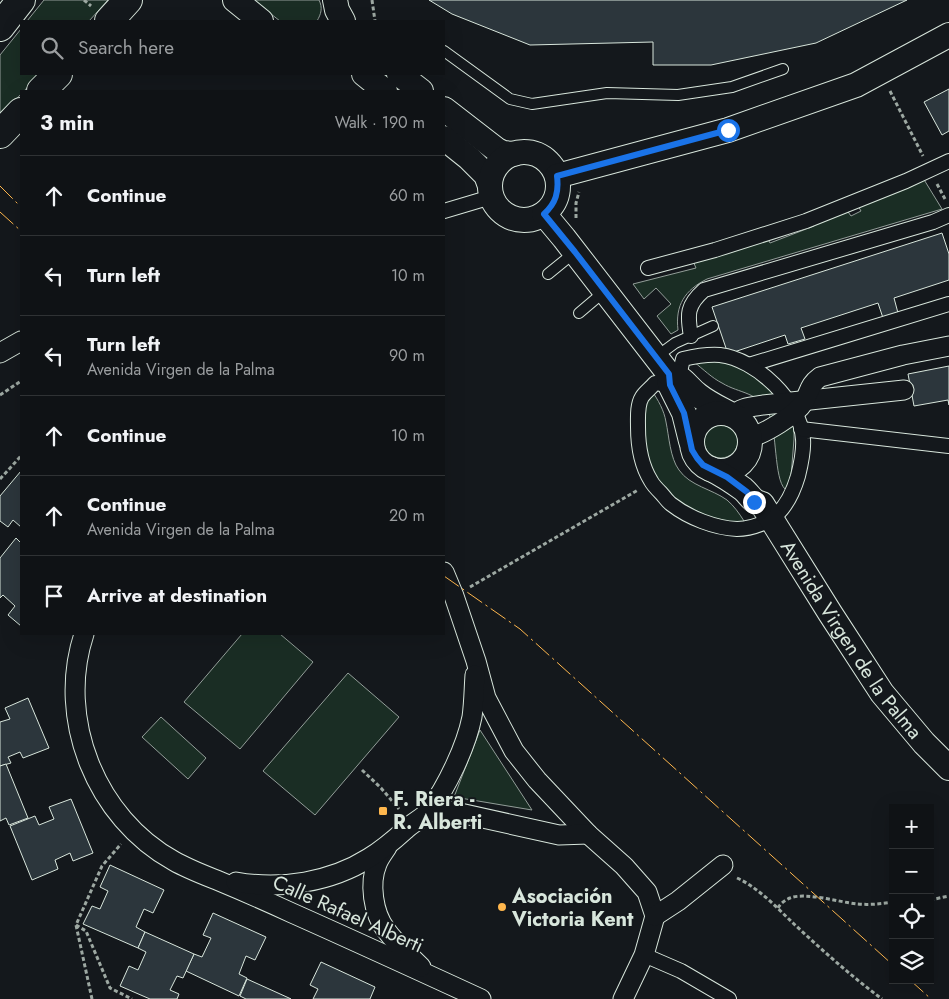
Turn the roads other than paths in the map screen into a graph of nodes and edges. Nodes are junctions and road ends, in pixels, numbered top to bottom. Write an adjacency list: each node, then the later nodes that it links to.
1 (21, 0): 6 (highway)
2 (128, 0): 4 (highway)
3 (235, 0): 5 (street)
4 (110, 20)
5 (260, 20)
6 (0, 27)
7 (949, 35): 22 (street)
8 (445, 52): 9 (lane)
9 (783, 69)
10 (57, 75): 13 (highway)
11 (365, 75): 14 (street)
12 (399, 75): 15 (street)
13 (43, 90)
14 (384, 90)
15 (420, 90)
16 (445, 110): 20 (street)
17 (20, 113): 18 (highway)
18 (0, 134)
19 (445, 139): 23 (street)
20 (514, 154): 22 (street); 23 (street)
21 (949, 161): 28 (street)
22 (557, 176): 25 (street)
23 (490, 192): 24 (street); 25 (street)
24 (445, 211)
25 (544, 214): 27 (street)
26 (949, 216): 34 (street)
27 (575, 252): 29 (lane); 30 (street)
28 (648, 268)
29 (548, 274)
30 (606, 291): 32 (lane); 39 (street)
31 (949, 304): 38 (street)
32 (579, 313)
33 (713, 326): 34 (lane)
34 (691, 336): 39 (lane)
35 (20, 342): 37 (street)
36 (949, 346): 41 (street)
37 (0, 353)
38 (749, 365): 39 (street); 41 (street)
39 (669, 373): 42 (street); 44 (street); 47 (street)
40 (904, 390): 41 (street)
41 (797, 411): 42 (street); 43 (street); 45 (street); 47 (street)
42 (732, 415): 43 (street); 44 (street)
43 (750, 440): 46 (street); 47 (street, Avenida Virgen de la Palma)
44 (691, 441): 46 (street)
45 (949, 446)
46 (711, 469): 47 (street, Avenida Virgen de la Palma)
47 (766, 511): 52 (street, Avenida Virgen de la Palma)
48 (445, 576): 49 (street)
49 (449, 592): 51 (street)
50 (84, 635): 57 (street, Calle Rafael Alberti)
51 (476, 662): 53 (street, Calle Rafael Alberti); 54 (street)
52 (949, 768)
53 (428, 812): 54 (street); 55 (street, Calle Rafael Alberti)
54 (588, 834): 58 (street)
55 (388, 845): 57 (street, Calle Rafael Alberti); 60 (street)
56 (724, 865): 58 (street)
57 (197, 871): 60 (street, Calle Rafael Alberti)
58 (655, 916): 59 (street)
59 (644, 955): 62 (street); 63 (street)
60 (431, 976): 61 (street, Calle Rafael Alberti)
61 (481, 999)
62 (623, 999)
63 (729, 999)

